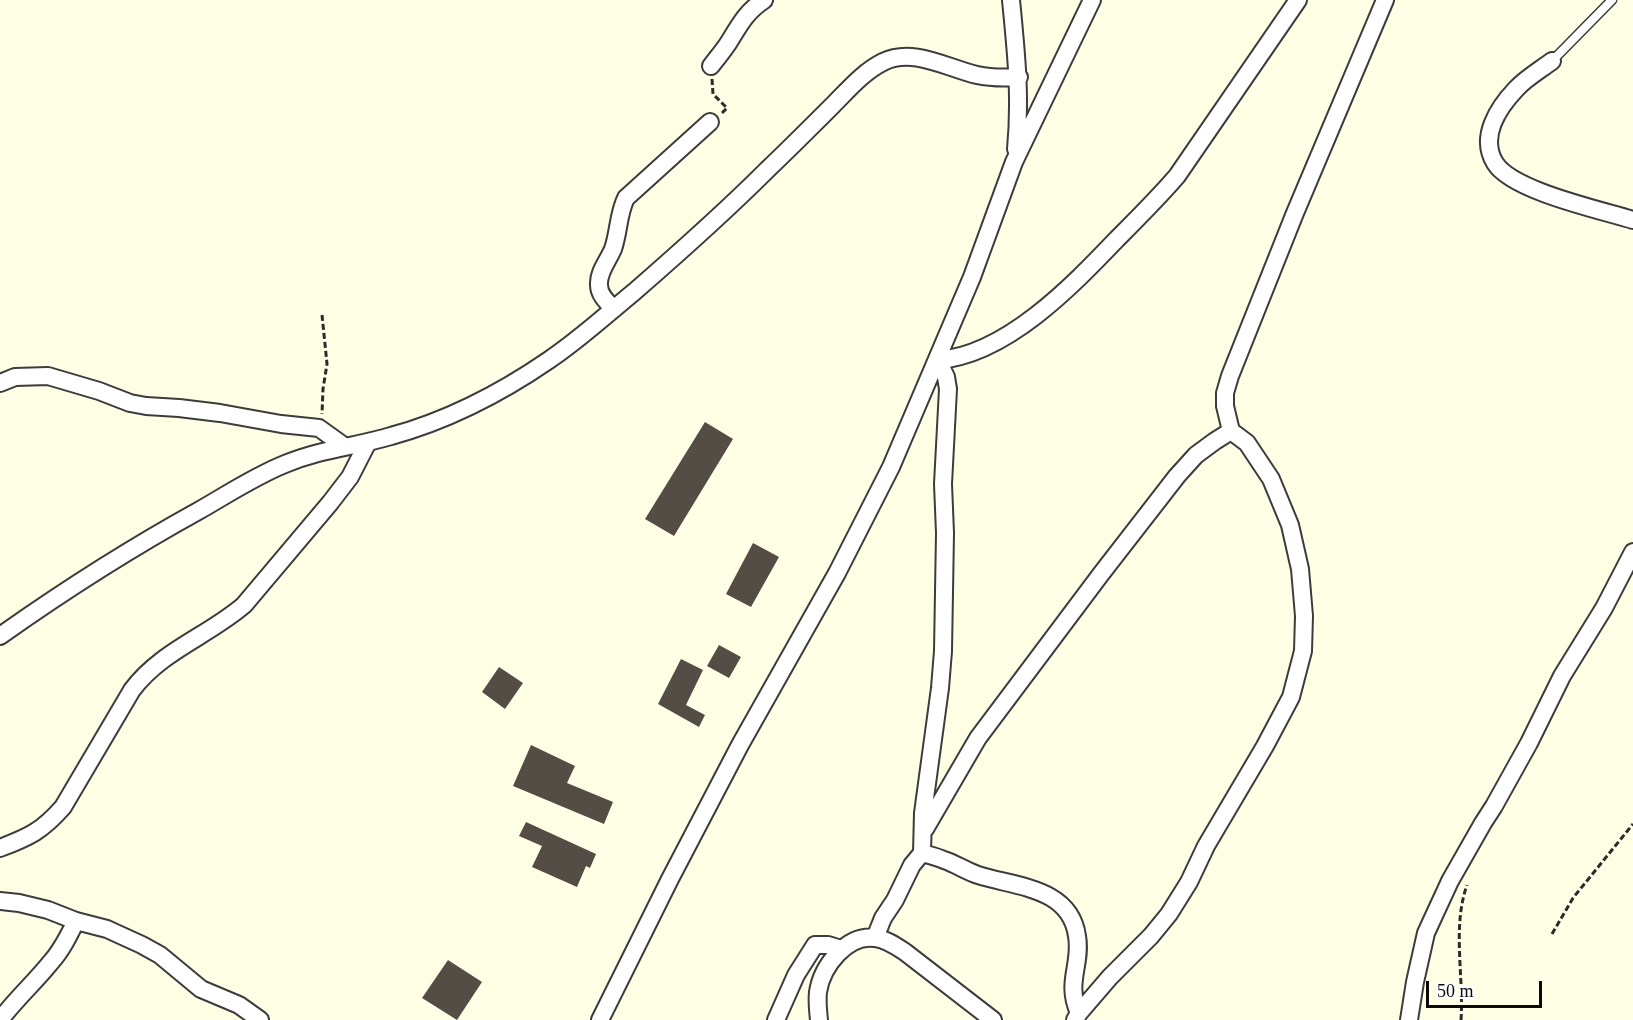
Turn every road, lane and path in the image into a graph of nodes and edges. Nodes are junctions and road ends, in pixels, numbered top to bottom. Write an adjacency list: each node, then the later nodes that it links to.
1 (764, 0): 8 (street)
2 (1011, 0): 9 (street)
3 (1092, 0): 11 (street)
4 (1298, 0): 15 (street)
5 (1385, 0): 18 (street)
6 (1612, 0): 7 (lane)
7 (1552, 61): 12 (street)
8 (711, 66): 10 (path)
9 (1019, 77): 11 (street); 13 (street)
10 (710, 122): 13 (street)
11 (1014, 162): 15 (street)
12 (1633, 219)
13 (614, 309): 19 (street)
14 (322, 315): 17 (path)
15 (938, 360): 24 (street); 36 (street)
16 (0, 383): 17 (street)
17 (319, 428): 20 (street)
18 (1231, 431): 24 (street); 33 (street)
19 (368, 442): 20 (street); 25 (street)
20 (344, 446): 22 (street)
21 (1633, 552): 40 (street)
22 (0, 636)
23 (1633, 824): 30 (path)
24 (923, 832): 26 (street)
25 (0, 848)
26 (922, 853): 31 (street); 33 (street)
27 (1470, 879): 41 (path)
28 (0, 901): 29 (street)
29 (76, 921): 34 (street); 35 (street)
30 (1552, 934)
31 (875, 938): 32 (street); 39 (street)
32 (841, 949): 37 (street); 38 (street)
33 (1077, 1016)
34 (0, 1020)
35 (260, 1020)
36 (600, 1020)
37 (776, 1020)
38 (819, 1020)
39 (993, 1020)
40 (1409, 1020)
41 (1461, 1020)

